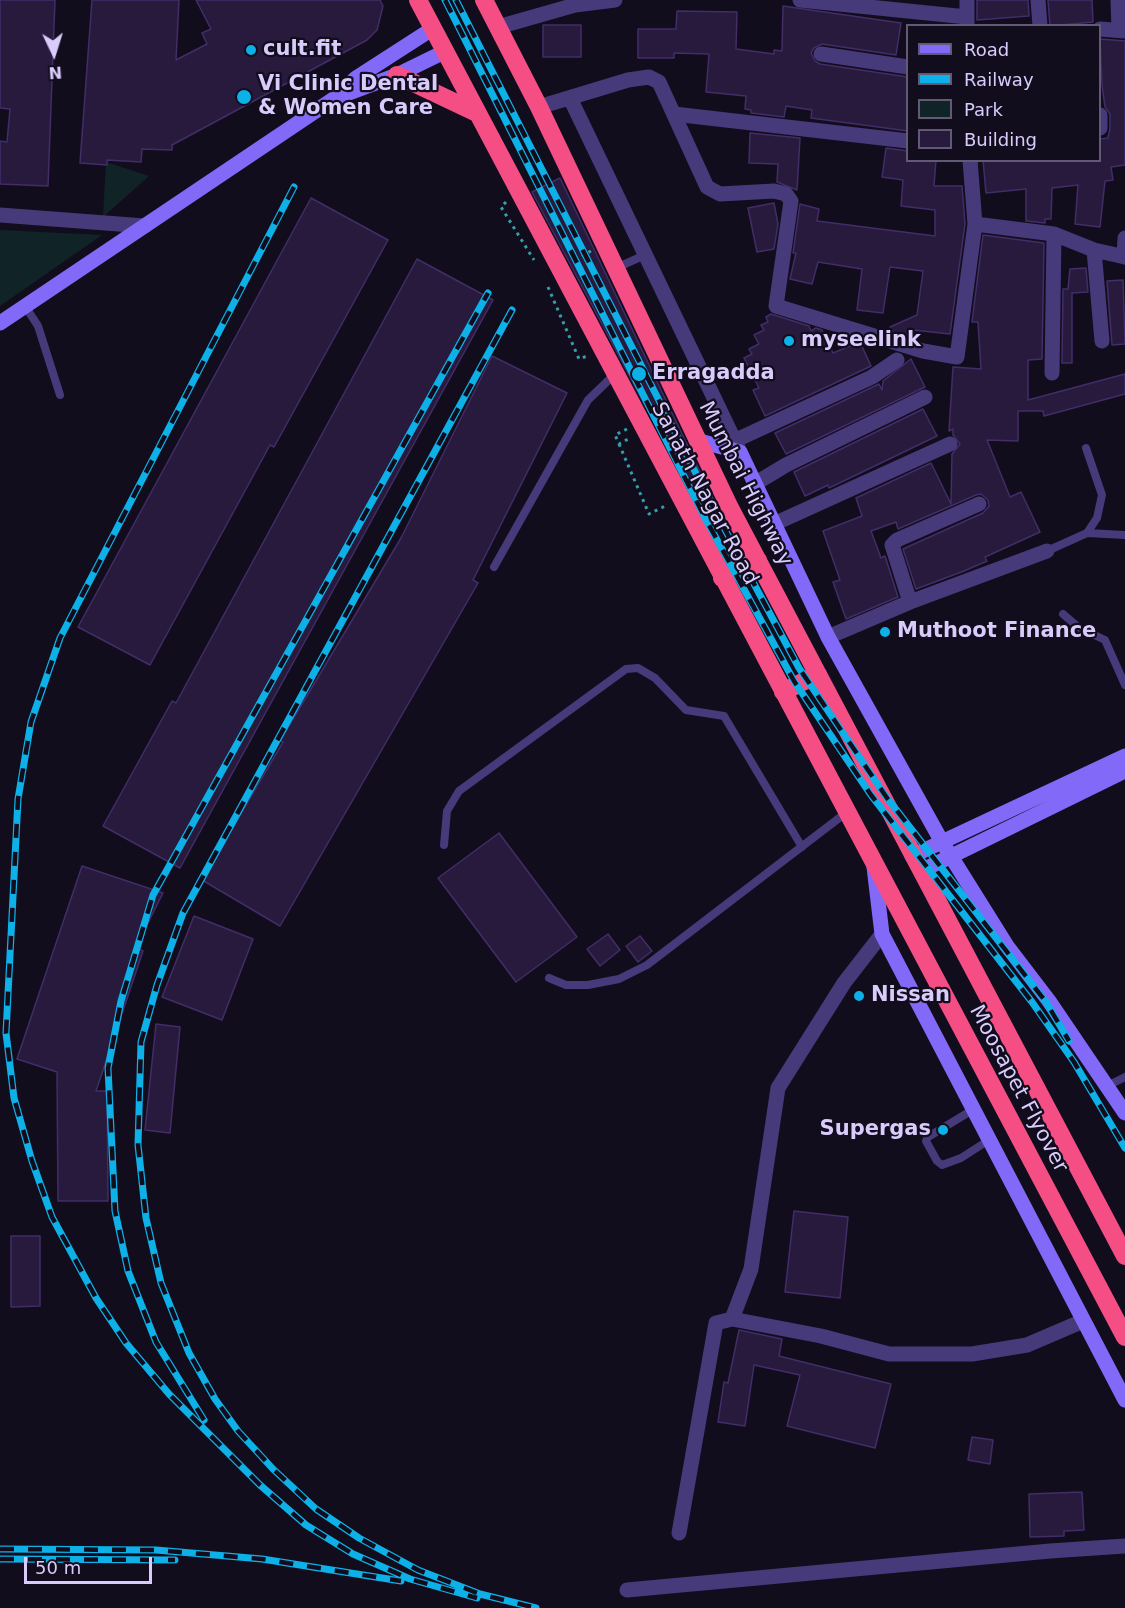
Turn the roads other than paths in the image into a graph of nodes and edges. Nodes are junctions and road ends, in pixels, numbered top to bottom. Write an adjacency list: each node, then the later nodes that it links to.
1 (418, 0): 11 (highway)
2 (484, 0): 10 (highway, Mumbai Highway)
3 (615, 0): 10 (street)
4 (800, 0): 8 (street)
5 (967, 0): 8 (street)
6 (1038, 0): 9 (street)
7 (1118, 0): 13 (street)
8 (967, 21)
9 (1040, 24)
10 (498, 27): 20 (highway, Mumbai Highway)
11 (432, 29): 14 (highway); 18 (street)
12 (1101, 29): 13 (street)
13 (1122, 30)
14 (444, 52): 17 (street); 21 (highway, Sanath Nagar Road)
15 (821, 54): 16 (street)
16 (906, 67)
17 (398, 75): 18 (street); 21 (highway)
18 (335, 98): 27 (street)
19 (570, 98): 20 (street); 22 (street); 31 (street)
20 (539, 107): 33 (highway, Mumbai Highway)
21 (475, 111): 39 (highway, Sanath Nagar Road)
22 (674, 114): 23 (street); 26 (street)
23 (906, 141)
24 (970, 162): 26 (street)
25 (0, 215): 27 (street)
26 (975, 224): 28 (street)
27 (145, 226): 34 (street)
28 (1054, 234): 30 (street); 38 (street)
29 (1125, 238): 32 (street)
30 (1094, 250): 32 (street); 36 (street)
31 (645, 255): 33 (lane); 44 (street)
32 (1124, 257)
33 (615, 268): 42 (highway, Mumbai Highway)
34 (25, 306): 35 (street); 40 (lane)
35 (0, 322)
36 (1102, 341)
37 (897, 360): 44 (street)
38 (1052, 373)
39 (615, 374): 53 (lane); 54 (highway, Sanath Nagar Road)
40 (60, 395)
41 (925, 397): 46 (street)
42 (696, 440): 44 (street); 52 (highway, Mumbai Highway)
43 (950, 444): 48 (street)
44 (737, 446): 46 (street)
45 (1086, 448): 49 (lane)
46 (756, 483): 48 (street)
47 (980, 504): 55 (street)
48 (776, 523): 57 (street)
49 (1087, 533): 50 (lane); 51 (lane)
50 (1125, 535)
51 (1047, 551): 55 (street)
52 (758, 560): 54 (highway); 58 (highway, Mumbai Highway)
53 (494, 567)
54 (722, 578): 60 (highway, Sanath Nagar Road)
55 (910, 602): 57 (street)
56 (1063, 614): 59 (lane)
57 (828, 637): 64 (street)
58 (818, 674): 60 (highway); 69 (highway, Mumbai Highway)
59 (1125, 686)
60 (783, 692): 63 (highway, Sanath Nagar Road)
61 (1125, 756): 64 (street)
62 (1125, 771): 67 (street)
63 (847, 812): 66 (lane); 68 (highway, Sanath Nagar Road)
64 (942, 842): 67 (street); 69 (street)
65 (444, 845): 66 (lane)
66 (802, 847): 71 (lane)
67 (951, 857): 69 (street); 73 (street)
68 (873, 862): 70 (street); 80 (highway, Moosapet Flyover)
69 (916, 863): 77 (highway, Moosapet Flyover)
70 (882, 934): 74 (street); 78 (street)
71 (549, 978)
72 (1125, 1077): 73 (lane)
73 (1107, 1086): 75 (street)
74 (974, 1109): 76 (street); 76 (lane)
75 (1125, 1113)
76 (988, 1140): 79 (street)
77 (1125, 1256)
78 (732, 1319): 79 (street); 82 (street)
79 (1083, 1321): 81 (street)
80 (1125, 1337)
81 (1125, 1401)
82 (679, 1533)
83 (1125, 1546): 84 (street)
84 (627, 1590)

